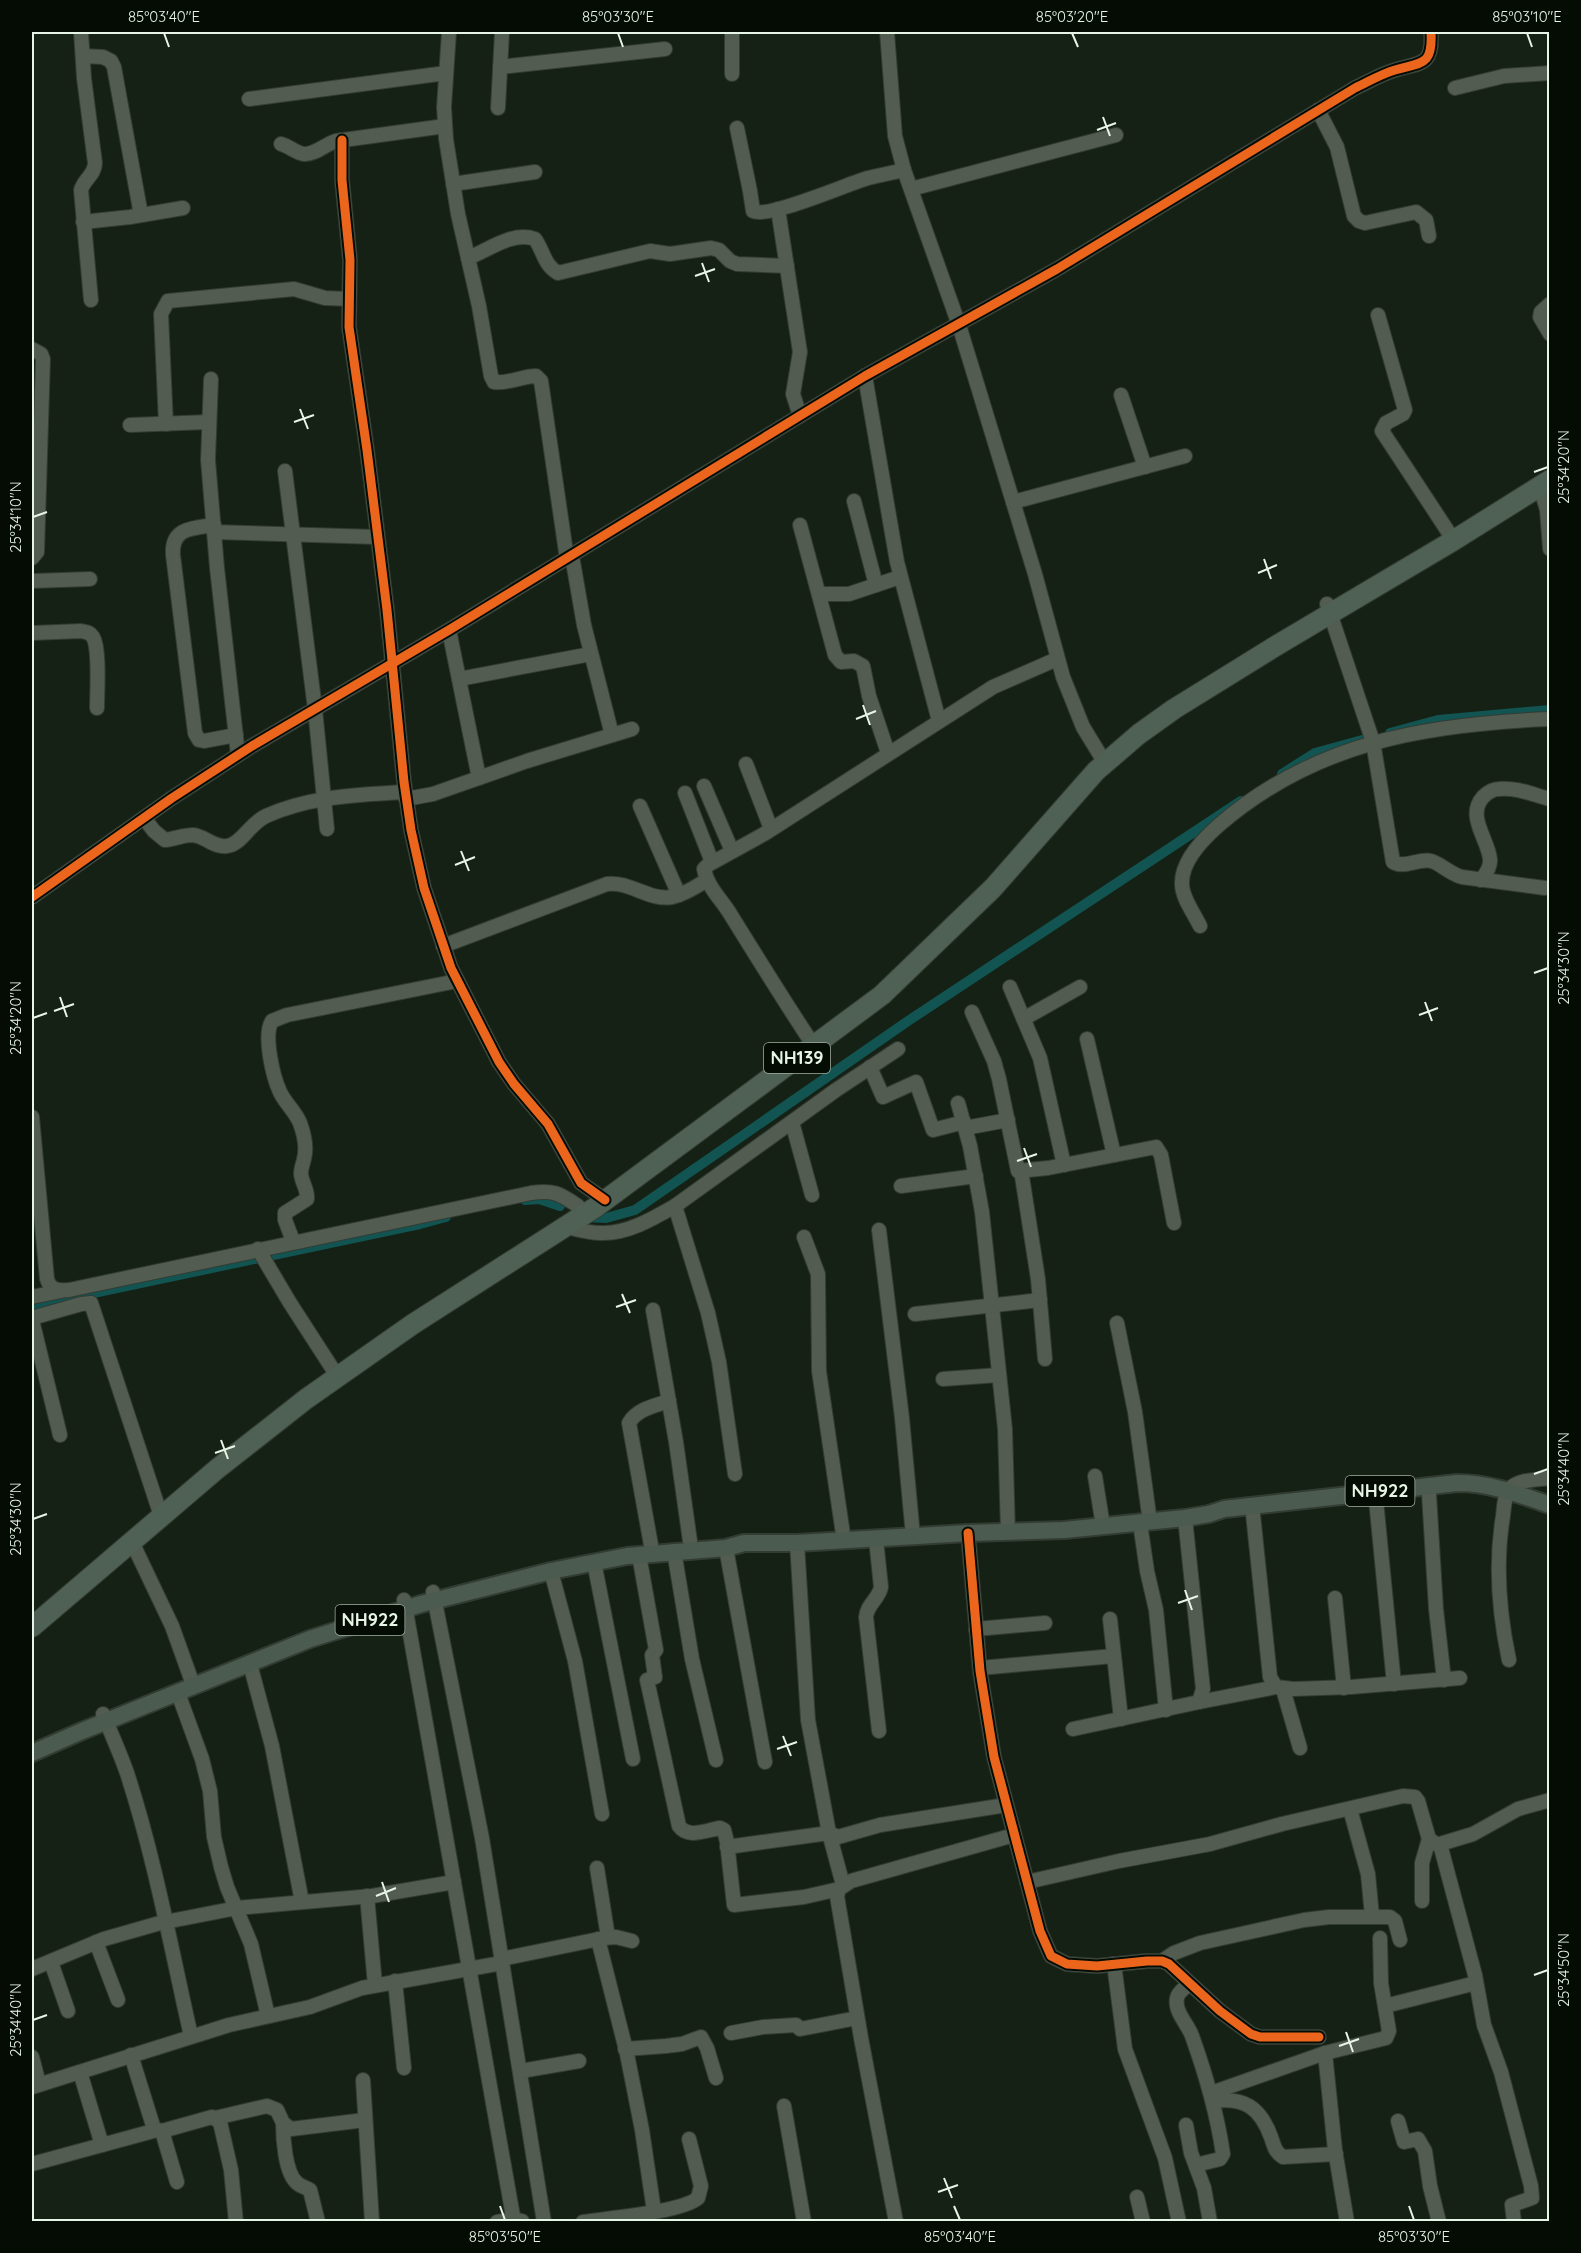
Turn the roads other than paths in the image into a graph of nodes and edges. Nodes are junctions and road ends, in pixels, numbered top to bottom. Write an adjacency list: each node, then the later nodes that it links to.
1 (81, 32): 8 (street)
2 (449, 32): 10 (street)
3 (502, 32): 9 (street)
4 (732, 32): 12 (street)
5 (887, 32): 22 (street)
6 (1431, 32): 16 (street)
7 (665, 49): 9 (street)
8 (83, 56): 28 (street); 29 (street)
9 (500, 67): 15 (street)
10 (446, 73): 14 (street); 17 (street)
11 (1550, 73): 13 (street)
12 (732, 74)
13 (1455, 88)
14 (249, 99)
15 (498, 108)
16 (1318, 110): 30 (street); 37 (street)
17 (445, 126): 20 (street); 24 (street)
18 (737, 128): 27 (street)
19 (1116, 135): 25 (street)
20 (342, 140): 21 (street); 33 (street)
21 (281, 144)
22 (904, 170): 25 (street); 27 (street)
23 (535, 172): 24 (street)
24 (453, 184): 31 (street)
25 (911, 189): 37 (street)
26 (183, 208): 28 (street)
27 (778, 209): 32 (street)
28 (141, 215): 29 (street)
29 (83, 222): 34 (street)
30 (1429, 236)
31 (468, 258): 32 (street); 60 (street)
32 (787, 266): 43 (street)
33 (349, 299): 45 (street); 57 (street)
34 (91, 300)
35 (1550, 304): 38 (street)
36 (1378, 315): 55 (street)
37 (959, 325): 40 (street); 52 (street)
38 (1550, 334)
39 (32, 349): 59 (street)
40 (866, 376): 43 (street); 61 (street)
41 (211, 379): 44 (street)
42 (1121, 395): 48 (street)
43 (800, 416): 60 (street)
44 (209, 422): 45 (street); 54 (street)
45 (166, 424): 46 (street)
46 (130, 425)
47 (1185, 456): 48 (street)
48 (1145, 467): 52 (street)
49 (285, 471): 56 (street)
50 (1546, 478): 55 (highway, NH139); 58 (street); 66 (highway, NH139)
51 (854, 501): 64 (street)
52 (1013, 502): 70 (street)
53 (800, 525): 65 (street)
54 (214, 529): 56 (street); 78 (street); 78 (street)
55 (1449, 533): 66 (highway, NH139)
56 (293, 535): 57 (street); 74 (street)
57 (377, 537): 71 (street)
58 (1550, 549)
59 (32, 558)
60 (569, 558): 67 (street); 69 (street)
61 (900, 577): 64 (street); 76 (street)
62 (90, 579): 63 (street)
63 (32, 581)
64 (876, 585): 65 (street)
65 (819, 594): 81 (street)
66 (1329, 609): 80 (street); 83 (highway, NH139)
67 (449, 630): 71 (street); 72 (street)
68 (32, 633): 73 (street)
69 (591, 654): 72 (street); 79 (street)
70 (1057, 659): 76 (street); 83 (street)
71 (393, 664): 74 (street); 88 (street)
72 (459, 679): 85 (street)
73 (97, 708)
74 (315, 709): 82 (street); 89 (street)
75 (1550, 719): 80 (street)
76 (939, 721): 81 (street)
77 (632, 729): 79 (street)
78 (236, 735): 82 (street)
79 (612, 735): 85 (street)
80 (1372, 742): 98 (street); 102 (street)
81 (888, 753): 94 (street)
82 (238, 755): 92 (street)
83 (1103, 758): 109 (highway, NH139); 124 (highway, NH139)
84 (746, 764): 94 (street)
85 (479, 778): 88 (street)
86 (704, 786): 95 (street)
87 (685, 793): 96 (street)
88 (406, 795): 89 (street); 103 (street)
89 (324, 799): 92 (street); 93 (street)
90 (1550, 799): 98 (street)
91 (640, 806): 100 (street)
92 (144, 818): 101 (street)
93 (327, 829)
94 (771, 829): 95 (street)
95 (732, 851): 96 (street)
96 (712, 862): 97 (street)
97 (707, 880): 100 (street); 109 (street)
98 (1481, 880): 99 (street)
99 (1545, 888)
100 (678, 895): 103 (street)
101 (32, 897)
102 (1200, 926)
103 (443, 946): 104 (street)
104 (457, 981): 124 (street); 131 (street)
105 (1010, 987): 108 (street)
106 (1080, 987): 108 (street)
107 (972, 1012): 115 (street)
108 (1025, 1018): 119 (street)
109 (808, 1037): 124 (highway, NH139)
110 (1087, 1039): 118 (street)
111 (898, 1049): 112 (street)
112 (870, 1067): 116 (street); 117 (street)
113 (958, 1103): 117 (street)
114 (32, 1117): 134 (street)
115 (1008, 1120): 117 (street); 120 (street)
116 (792, 1122): 123 (street); 126 (street)
117 (965, 1125): 121 (street)
118 (1114, 1155): 119 (street); 127 (street)
119 (1064, 1165): 120 (street)
120 (1021, 1170): 136 (street)
121 (976, 1176): 122 (street); 138 (street)
122 (902, 1186)
123 (812, 1195)
124 (600, 1197): 125 (highway, NH139); 128 (highway, NH139)
125 (578, 1206): 131 (street); 144 (highway, NH139)
126 (675, 1206): 128 (street); 150 (street)
127 (1174, 1223)
128 (567, 1227): 147 (highway, NH139)
129 (879, 1230): 166 (street)
130 (804, 1237): 169 (street)
131 (293, 1241): 132 (street)
132 (261, 1253): 133 (street); 144 (street)
133 (87, 1286): 134 (street); 137 (street)
134 (61, 1291): 135 (street)
135 (32, 1297)
136 (1040, 1300): 138 (street); 143 (street)
137 (91, 1303): 141 (street); 157 (street)
138 (991, 1304): 140 (street); 145 (street)
139 (653, 1310): 148 (street)
140 (915, 1314)
141 (32, 1319): 149 (street)
142 (1117, 1323): 162 (street)
143 (1045, 1359)
144 (332, 1368): 147 (highway, NH139)
145 (999, 1375): 146 (street); 165 (street)
146 (943, 1379)
147 (303, 1395): 157 (highway, NH139)
148 (669, 1401): 168 (street); 174 (street)
149 (60, 1435)
150 (735, 1474)
151 (1095, 1476): 163 (street)
152 (1550, 1478): 154 (street)
153 (1429, 1494): 154 (main road); 155 (main road); 192 (street)
154 (1507, 1495): 156 (main road, NH922); 158 (main road, NH922); 160 (main road); 187 (street)
155 (1376, 1500): 159 (main road); 193 (street)
156 (1550, 1505)
157 (159, 1511): 170 (highway, NH139); 181 (highway, NH139)
158 (1209, 1514): 159 (main road); 161 (main road, NH922)
159 (1253, 1514): 194 (street)
160 (1550, 1517)
161 (1185, 1518): 162 (main road, NH922); 197 (street)
162 (1145, 1522): 163 (main road, NH922); 198 (street)
163 (1103, 1526): 165 (main road, NH922)
164 (968, 1533): 165 (main road, NH922); 166 (main road, NH922); 185 (street)
165 (1008, 1533)
166 (913, 1536): 167 (main road, NH922)
167 (876, 1539): 169 (main road, NH922); 202 (street)
168 (690, 1540): 171 (main road); 174 (main road)
169 (844, 1540): 172 (main road, NH922)
170 (132, 1542): 184 (highway, NH139); 191 (street)
171 (744, 1543): 172 (main road, NH922); 173 (main road)
172 (797, 1543): 213 (street)
173 (726, 1548): 175 (main road); 208 (street)
174 (645, 1550): 175 (main road); 176 (main road); 178 (main road); 216 (street)
175 (674, 1551): 207 (street)
176 (594, 1562): 177 (main road); 206 (street)
177 (551, 1570): 178 (main road); 212 (street)
178 (434, 1596): 180 (main road); 232 (street)
179 (1335, 1598): 195 (street)
180 (405, 1604): 188 (main road, NH922); 191 (main road); 218 (street)
181 (32, 1614)
182 (1110, 1619): 186 (street)
183 (1045, 1623): 185 (street)
184 (32, 1627)
185 (975, 1629): 189 (street)
186 (1114, 1656): 189 (street); 200 (street)
187 (1509, 1660)
188 (250, 1665): 196 (main road, NH922); 223 (street)
189 (980, 1668): 210 (street)
190 (1460, 1678): 192 (street)
191 (191, 1679): 199 (main road)
192 (1444, 1680): 193 (street)
193 (1394, 1684): 195 (street)
194 (1280, 1688): 195 (street); 197 (street); 204 (street)
195 (1344, 1688)
196 (178, 1693): 199 (main road, NH922); 224 (street)
197 (1199, 1702): 198 (street)
198 (1166, 1710): 200 (street)
199 (105, 1718): 203 (main road); 205 (main road, NH922); 226 (street)
200 (1121, 1719): 201 (street)
201 (1073, 1730)
202 (879, 1731)
203 (32, 1744)
204 (1300, 1749)
205 (32, 1753)
206 (633, 1759)
207 (716, 1760)
208 (765, 1762)
209 (1550, 1800): 215 (street)
210 (1006, 1805): 213 (street); 214 (street)
211 (1350, 1809): 215 (street); 219 (street); 225 (street)
212 (602, 1814)
213 (829, 1833): 216 (street); 220 (street)
214 (1014, 1835): 219 (street); 220 (street)
215 (1435, 1842): 222 (street); 239 (street)
216 (727, 1847): 220 (street)
217 (597, 1868): 227 (street)
218 (454, 1882): 221 (street); 237 (street)
219 (1027, 1882): 235 (street)
220 (841, 1887): 246 (street)
221 (367, 1896): 223 (street); 241 (street)
222 (1422, 1901)
223 (302, 1902): 224 (street)
224 (237, 1908): 226 (street); 245 (street)
225 (1372, 1916): 229 (street); 233 (street)
226 (167, 1922): 231 (street); 248 (street)
227 (603, 1938): 230 (street); 232 (street); 250 (street)
228 (1380, 1938): 243 (street)
229 (1400, 1940)
230 (632, 1941)
231 (96, 1942): 234 (street); 242 (street)
232 (502, 1961): 237 (street); 256 (street)
233 (1162, 1961): 235 (street); 240 (street)
234 (51, 1962): 236 (street); 244 (street)
235 (1114, 1964): 287 (street)
236 (32, 1969)
237 (469, 1969): 238 (street); 277 (street)
238 (395, 1982): 241 (street); 255 (street)
239 (1476, 1983): 243 (street); 291 (street)
240 (1189, 1984): 249 (street); 261 (street)
241 (375, 1985): 245 (street)
242 (118, 2000)
243 (1385, 2006): 251 (street)
244 (68, 2011)
245 (268, 2016): 248 (street)
246 (858, 2018): 247 (street); 285 (street)
247 (731, 2032)
248 (191, 2036): 252 (street)
249 (1320, 2037)
250 (625, 2049): 258 (street); 276 (street)
251 (1325, 2053): 261 (street); 271 (street)
252 (132, 2055): 257 (street); 268 (street)
253 (32, 2057): 260 (street)
254 (579, 2061): 256 (street)
255 (404, 2068)
256 (521, 2071): 282 (street)
257 (80, 2072): 260 (street); 270 (street)
258 (716, 2078)
259 (363, 2080): 264 (street)
260 (35, 2086)
261 (1212, 2097): 271 (street); 273 (street)
262 (784, 2106): 284 (street)
263 (215, 2118): 266 (street); 268 (street); 278 (street)
264 (365, 2120): 266 (street); 280 (street)
265 (1398, 2121): 290 (street)
266 (283, 2123): 279 (street)
267 (1186, 2125): 273 (street)
268 (159, 2130): 270 (street); 274 (street)
269 (689, 2139): 276 (street)
270 (102, 2145): 272 (street)
271 (1336, 2154): 289 (street)
272 (32, 2164)
273 (1196, 2165): 288 (street)
274 (177, 2182)
275 (1137, 2197): 286 (street)
276 (654, 2211): 283 (street)
277 (517, 2221): 281 (street)
278 (236, 2222)
279 (318, 2222)
280 (372, 2222)
281 (498, 2222)
282 (544, 2222)
283 (583, 2222)
284 (804, 2222)
285 (896, 2222)
286 (1143, 2222)
287 (1179, 2222)
288 (1210, 2222)
289 (1347, 2222)
290 (1438, 2222)
291 (1514, 2222)

